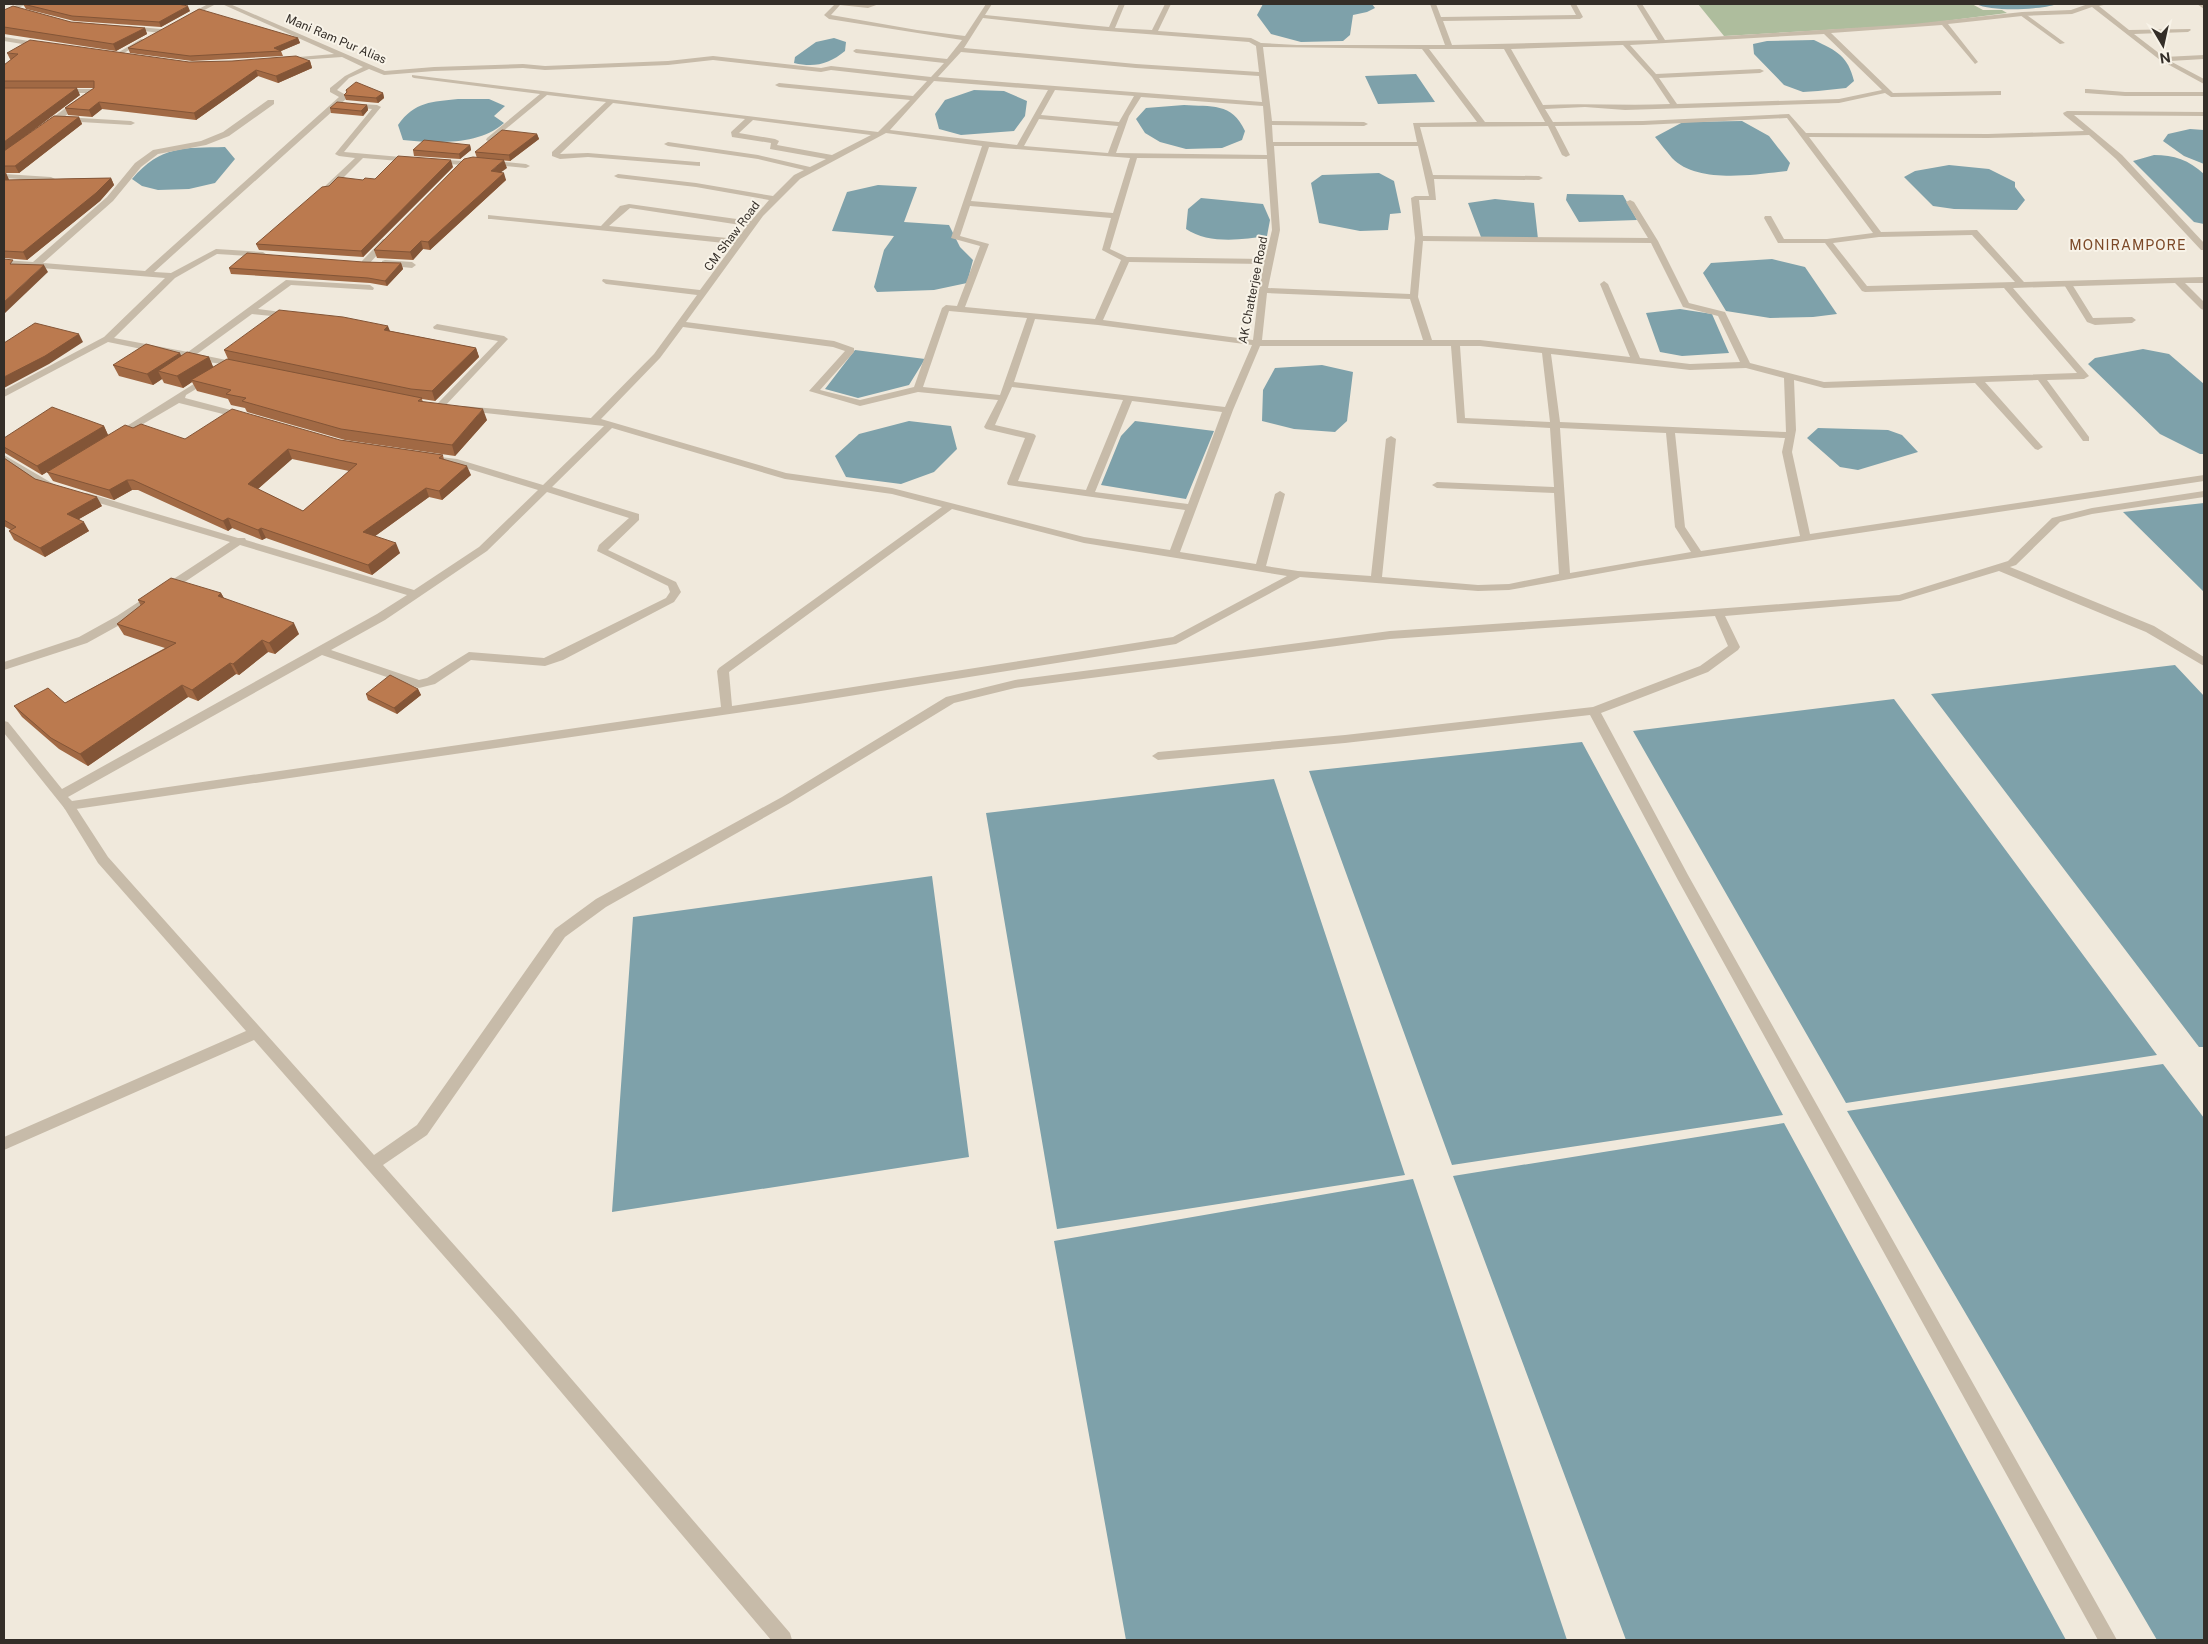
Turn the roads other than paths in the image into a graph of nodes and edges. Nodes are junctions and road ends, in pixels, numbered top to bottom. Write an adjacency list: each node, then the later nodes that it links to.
1 (4, 4): 16 (street)
2 (213, 4): 23 (street)
3 (225, 4): 47 (street, Mani Ram Pur Alias)
4 (838, 4): 33 (street)
5 (843, 4): 6 (street)
6 (876, 4)
7 (986, 4): 21 (street, CM Shaw Road)
8 (1122, 4): 27 (street)
9 (1168, 4): 30 (street)
10 (1433, 4): 22 (street)
11 (1573, 4): 22 (street)
12 (1639, 4): 35 (street)
13 (2092, 4): 14 (street); 20 (street); 32 (street)
14 (2105, 4)
15 (2200, 4): 17 (street)
16 (21, 5): 18 (street)
17 (2204, 7)
18 (7, 11): 19 (street)
19 (29, 13)
20 (2022, 14): 24 (street); 37 (street)
21 (981, 16): 27 (street); 33 (street, CM Shaw Road)
22 (1438, 19): 42 (street)
23 (178, 22)
24 (1944, 23): 31 (street); 53 (street)
25 (170, 26): 29 (street)
26 (122, 28): 29 (street)
27 (1111, 29): 30 (street)
28 (2188, 30): 32 (street)
29 (161, 31): 46 (street)
30 (1154, 32): 38 (street)
31 (1826, 32): 35 (street); 64 (street)
32 (2128, 32): 50 (street)
33 (966, 38): 43 (street, CM Shaw Road)
34 (4, 39): 39 (street)
35 (1663, 42): 36 (street)
36 (1625, 43): 40 (street); 58 (street)
37 (2062, 43)
38 (1259, 45): 41 (street); 57 (street, AK Chatterjee Road)
39 (49, 46)
40 (1506, 46): 42 (street); 76 (street)
41 (1424, 47): 42 (street); 85 (street)
42 (1449, 47)
43 (959, 50): 52 (street, CM Shaw Road); 57 (street)
44 (856, 51): 52 (street)
45 (107, 54): 46 (street)
46 (117, 55): 48 (street)
47 (344, 55): 51 (street); 54 (street, Mani Ram Pur Alias)
48 (126, 56)
49 (2204, 57): 50 (street)
50 (2162, 59): 60 (street)
51 (276, 61)
52 (948, 61): 59 (street, CM Shaw Road)
53 (1974, 62)
54 (370, 66): 56 (street, Mani Ram Pur Alias); 73 (street)
55 (1760, 70): 58 (street)
56 (384, 73): 59 (street, Mani Ram Pur Alias); 66 (street)
57 (1262, 74): 74 (street, AK Chatterjee Road)
58 (1654, 76): 75 (street)
59 (932, 79): 62 (street, Mani Ram Pur Alias); 70 (street, CM Shaw Road)
60 (2204, 82)
61 (779, 85): 70 (street)
62 (1053, 88): 69 (street, Mani Ram Pur Alias); 78 (street)
63 (54, 91): 79 (street)
64 (1887, 91): 67 (street); 75 (street)
65 (2088, 91): 68 (street)
66 (545, 93): 71 (street); 91 (street)
67 (1998, 94)
68 (2204, 94)
69 (1138, 95): 74 (street, Mani Ram Pur Alias); 83 (street)
70 (915, 98): 89 (street, CM Shaw Road)
71 (612, 100): 80 (street); 107 (street)
72 (271, 102): 138 (street)
73 (335, 103): 100 (street); 140 (street)
74 (1266, 104): 82 (street, AK Chatterjee Road)
75 (1675, 106): 76 (street)
76 (1540, 107): 86 (street)
77 (2204, 114): 88 (street)
78 (1036, 117): 83 (street); 96 (street)
79 (58, 118): 81 (street); 87 (street)
80 (751, 118): 89 (street); 103 (street)
81 (131, 123)
82 (1268, 123): 84 (street); 93 (street, AK Chatterjee Road)
83 (1122, 124): 98 (street)
84 (1364, 124)
85 (1483, 125): 86 (street); 94 (street)
86 (1551, 125): 90 (street); 99 (street)
87 (42, 129)
88 (2090, 132): 90 (street); 131 (street)
89 (882, 133): 95 (street); 103 (street, CM Shaw Road)
90 (1805, 135): 126 (street)
91 (485, 144)
92 (668, 144): 110 (street)
93 (1270, 144): 94 (street); 102 (street, AK Chatterjee Road)
94 (1421, 144): 113 (street)
95 (986, 145): 96 (street); 119 (street)
96 (1019, 148): 98 (street)
97 (478, 150): 106 (street)
98 (1111, 155): 101 (street)
99 (1566, 155)
100 (361, 156): 104 (street); 116 (street)
101 (1134, 156): 102 (street); 120 (street)
102 (1271, 157): 136 (street, AK Chatterjee Road)
103 (834, 158): 110 (street, CM Shaw Road)
104 (416, 160)
105 (426, 161): 106 (street)
106 (463, 163): 108 (street); 109 (street)
107 (697, 164)
108 (526, 166)
109 (456, 170)
110 (810, 170): 117 (street, CM Shaw Road)
111 (618, 176): 117 (street)
112 (5, 177): 115 (street)
113 (1430, 177): 114 (street); 127 (street)
114 (1538, 178)
115 (51, 179)
116 (327, 189)
117 (775, 199): 123 (street, CM Shaw Road)
118 (1630, 202): 128 (street)
119 (968, 203): 120 (street); 154 (street)
120 (1116, 216): 133 (street)
121 (491, 217): 124 (street)
122 (1768, 218): 129 (street)
123 (753, 224): 124 (street); 130 (street, CM Shaw Road)
124 (603, 228): 130 (street)
125 (393, 234): 137 (street)
126 (1879, 235): 129 (street); 148 (street)
127 (1419, 238): 128 (street); 152 (street)
128 (1654, 241): 170 (street)
129 (1827, 241): 147 (street)
130 (740, 242): 151 (street, CM Shaw Road)
131 (2204, 248)
132 (276, 256): 141 (street)
133 (1126, 259): 136 (street); 159 (street)
134 (4, 262): 138 (street)
135 (355, 262): 137 (street)
136 (1269, 262): 150 (street, AK Chatterjee Road)
137 (365, 263): 139 (street)
138 (35, 265): 140 (street)
139 (412, 265)
140 (147, 274): 141 (street)
141 (172, 276): 162 (street)
142 (2178, 280): 143 (street); 145 (street); 153 (street)
143 (2204, 280)
144 (606, 281): 151 (street)
145 (2067, 283): 148 (street); 158 (street)
146 (1604, 284): 168 (street)
147 (2005, 284): 148 (street); 173 (street)
148 (2021, 284)
149 (370, 288): 155 (street)
150 (1263, 290): 152 (street); 163 (street, AK Chatterjee Road)
151 (702, 293): 160 (street, CM Shaw Road)
152 (1414, 297): 164 (street)
153 (2204, 307)
154 (960, 309): 156 (street); 176 (street)
155 (250, 310): 157 (street); 167 (street)
156 (1032, 316): 159 (street); 175 (street)
157 (296, 317)
158 (2132, 320)
159 (1098, 322): 163 (street)
160 (680, 324): 176 (street); 183 (street, CM Shaw Road)
161 (437, 327): 183 (street)
162 (107, 339): 167 (street); 177 (street)
163 (1257, 343): 164 (street); 181 (street, AK Chatterjee Road)
164 (1428, 343): 165 (street)
165 (1455, 343): 166 (street); 184 (street)
166 (1546, 351): 168 (street); 184 (street)
167 (189, 356): 169 (street)
168 (1636, 361): 170 (street)
169 (232, 364): 171 (street); 178 (street)
170 (1746, 365): 172 (street)
171 (251, 368)
172 (1790, 376): 174 (street); 187 (street)
173 (2040, 377): 174 (street); 189 (street)
174 (1979, 380): 191 (street)
175 (1009, 384): 179 (street); 180 (street)
176 (918, 389): 179 (street)
177 (4, 394)
178 (180, 398): 182 (street); 190 (street)
179 (1004, 398): 198 (street)
180 (1129, 398): 181 (street); 198 (street)
181 (1228, 410): 202 (street, AK Chatterjee Road)
182 (253, 418)
183 (594, 421): 185 (street)
184 (1555, 424): 186 (street); 197 (street)
185 (610, 425): 196 (street); 201 (street)
186 (1670, 429): 187 (street); 206 (street)
187 (1790, 435): 203 (street)
188 (1391, 439): 211 (street)
189 (2086, 439)
190 (106, 442)
191 (2038, 447)
192 (417, 456): 196 (street)
193 (4, 458): 204 (street)
194 (2204, 478): 203 (street)
195 (1437, 485): 197 (street)
196 (544, 489): 212 (street); 214 (street)
197 (1559, 490): 210 (street)
198 (1089, 494): 202 (street)
199 (1280, 494): 208 (street)
200 (2204, 494): 207 (street)
201 (950, 506): 205 (street); 217 (street)
202 (1192, 508): 205 (street, AK Chatterjee Road)
203 (1806, 538): 206 (street)
204 (241, 540): 212 (street); 216 (street)
205 (1174, 554): 208 (street)
206 (1698, 555): 210 (street)
207 (2000, 567): 213 (street); 215 (street)
208 (1260, 568): 209 (street)
209 (1298, 574): 211 (street); 217 (street)
210 (1565, 577): 211 (street)
211 (1376, 580)
212 (416, 594): 214 (street)
213 (1718, 612): 218 (street); 224 (street)
214 (322, 651): 221 (street)
215 (2204, 662)
216 (4, 666)
217 (727, 710): 221 (street)
218 (1594, 711): 220 (street); 226 (street)
219 (4, 724): 221 (street)
220 (1158, 756)
221 (65, 800): 222 (street)
222 (256, 1033): 223 (street); 224 (street)
223 (4, 1144)
224 (372, 1164): 225 (street)
225 (783, 1640)
226 (2108, 1640)

